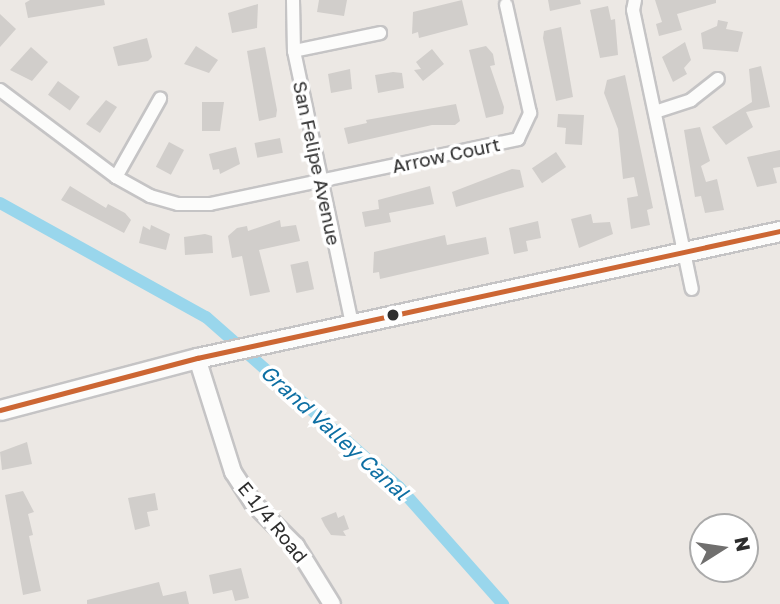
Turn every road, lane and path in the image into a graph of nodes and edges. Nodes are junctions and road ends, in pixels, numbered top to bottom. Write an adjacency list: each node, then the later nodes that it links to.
1 (293, 0): 5 (street, San Felipe Avenue)
2 (635, 0): 9 (street)
3 (506, 5): 11 (street, Arrow Court)
4 (380, 33): 5 (street)
5 (294, 51): 11 (street, San Felipe Avenue)
6 (718, 79): 9 (street)
7 (0, 90): 10 (street)
8 (160, 99): 10 (street)
9 (655, 112): 13 (street)
10 (116, 177): 11 (street)
11 (320, 181): 15 (street, San Felipe Avenue)
12 (780, 231): 13 (main road)
13 (684, 253): 14 (street); 15 (main road)
14 (692, 289)
15 (352, 324): 16 (main road)
16 (197, 358): 17 (main road); 18 (street, E 1/4 Road)
17 (0, 410)
18 (332, 604)

